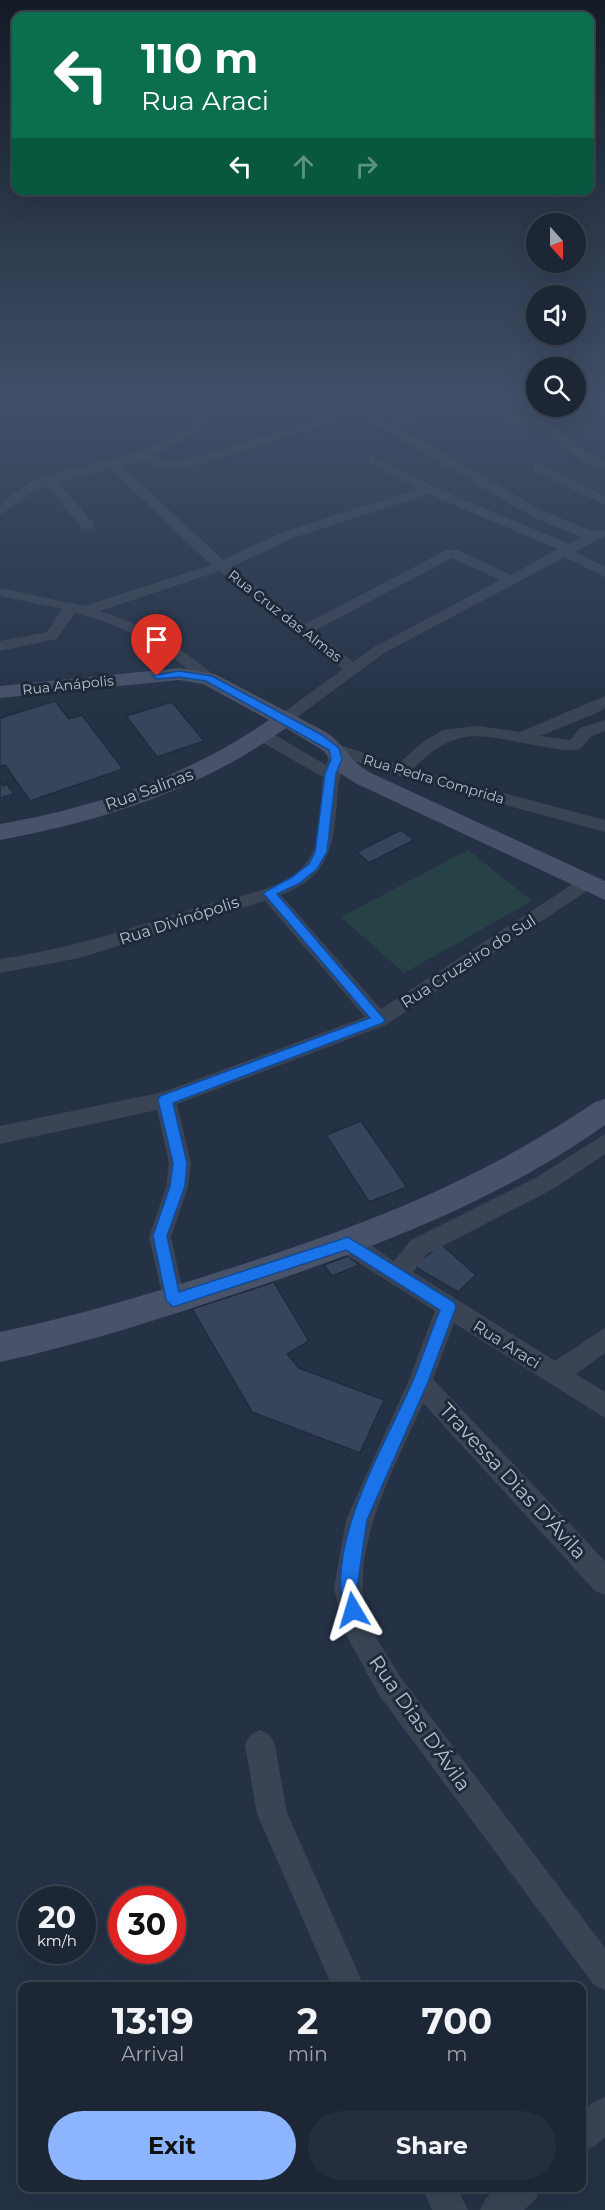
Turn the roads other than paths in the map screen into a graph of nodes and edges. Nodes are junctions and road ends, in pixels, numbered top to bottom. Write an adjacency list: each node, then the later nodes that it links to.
1 (71, 505): 6 (street)
2 (157, 505): 9 (street, Rua Cruz das Almas)
3 (380, 505): 9 (street)
4 (465, 505): 8 (street)
5 (522, 505): 7 (street)
6 (88, 525)
7 (598, 533): 8 (street)
8 (566, 550): 10 (street); 11 (street)
9 (221, 566): 14 (street); 15 (street, Rua Cruz das Almas)
10 (605, 573)
11 (509, 579): 15 (street); 17 (street)
12 (0, 592): 13 (street)
13 (71, 607): 14 (street); 16 (street)
14 (87, 610): 18 (street)
15 (304, 631): 17 (street, Rua Cruz das Almas)
16 (0, 646)
17 (352, 669): 21 (street)
18 (208, 678): 19 (street, Rua Anápolis); 21 (street, Rua Pedra Comprida)
19 (0, 691)
20 (605, 701): 24 (street)
21 (286, 718): 23 (street, Rua Salinas); 25 (street, Rua Pedra Comprida)
22 (605, 725): 24 (street)
23 (264, 736): 25 (street, Rua Pedra Comprida); 28 (street, Rua Salinas)
24 (523, 738): 26 (street)
25 (333, 761): 26 (street, Rua Pedra Comprida); 29 (street); 30 (street, Rua Divinópolis)
26 (401, 771): 27 (street, Rua Pedra Comprida)
27 (605, 826)
28 (0, 832)
29 (596, 887): 32 (street, Rua Cruzeiro do Sul)
30 (269, 893): 31 (street, Rua Divinópolis); 32 (street)
31 (0, 966)
32 (379, 1020): 33 (street, Rua Cruzeiro do Sul)
33 (165, 1100): 35 (street, Rua Cruzeiro do Sul); 39 (street)
34 (605, 1110): 37 (street)
35 (0, 1135)
36 (605, 1143): 38 (street)
37 (348, 1244): 38 (street, Rua Araci); 39 (street)
38 (397, 1275): 40 (street, Rua Araci)
39 (173, 1300): 42 (street)
40 (448, 1307): 43 (street, Rua Araci); 44 (street, Rua Dias D'Ávila)
41 (605, 1339): 43 (street)
42 (0, 1347)
43 (556, 1375): 45 (street, Rua Araci)
44 (420, 1382): 46 (street, Travessa Dias D'Ávila); 48 (street, Rua Dias D'Ávila)
45 (605, 1406)
46 (605, 1581)
47 (260, 1745): 49 (street)
48 (605, 1974)
49 (346, 1982)
50 (605, 2115): 51 (street)
51 (586, 2132)
52 (441, 2192): 54 (street)
53 (518, 2192): 55 (street)
54 (450, 2210)
55 (498, 2210)

